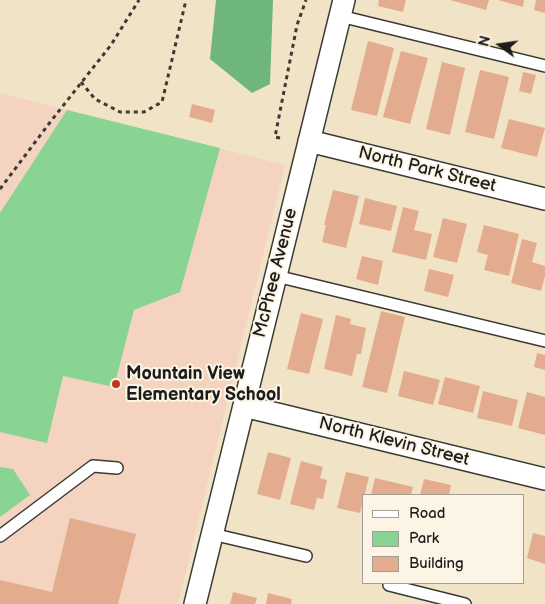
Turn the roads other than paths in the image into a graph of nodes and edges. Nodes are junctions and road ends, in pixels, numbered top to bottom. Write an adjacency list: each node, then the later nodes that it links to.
1 (342, 8): 2 (lane); 3 (street, McPhee Avenue)
2 (545, 66)
3 (309, 141): 4 (street, North Park Street); 5 (street, McPhee Avenue)
4 (545, 199)
5 (276, 276): 6 (lane); 7 (street, McPhee Avenue)
6 (545, 341)
7 (244, 406): 9 (street, North Klevin Street); 10 (street, McPhee Avenue)
8 (117, 468): 11 (lane)
9 (545, 479)
10 (212, 534): 12 (lane); 14 (street, McPhee Avenue)
11 (0, 536)
12 (306, 556)
13 (389, 585): 15 (lane)
14 (195, 604)
15 (465, 604)

